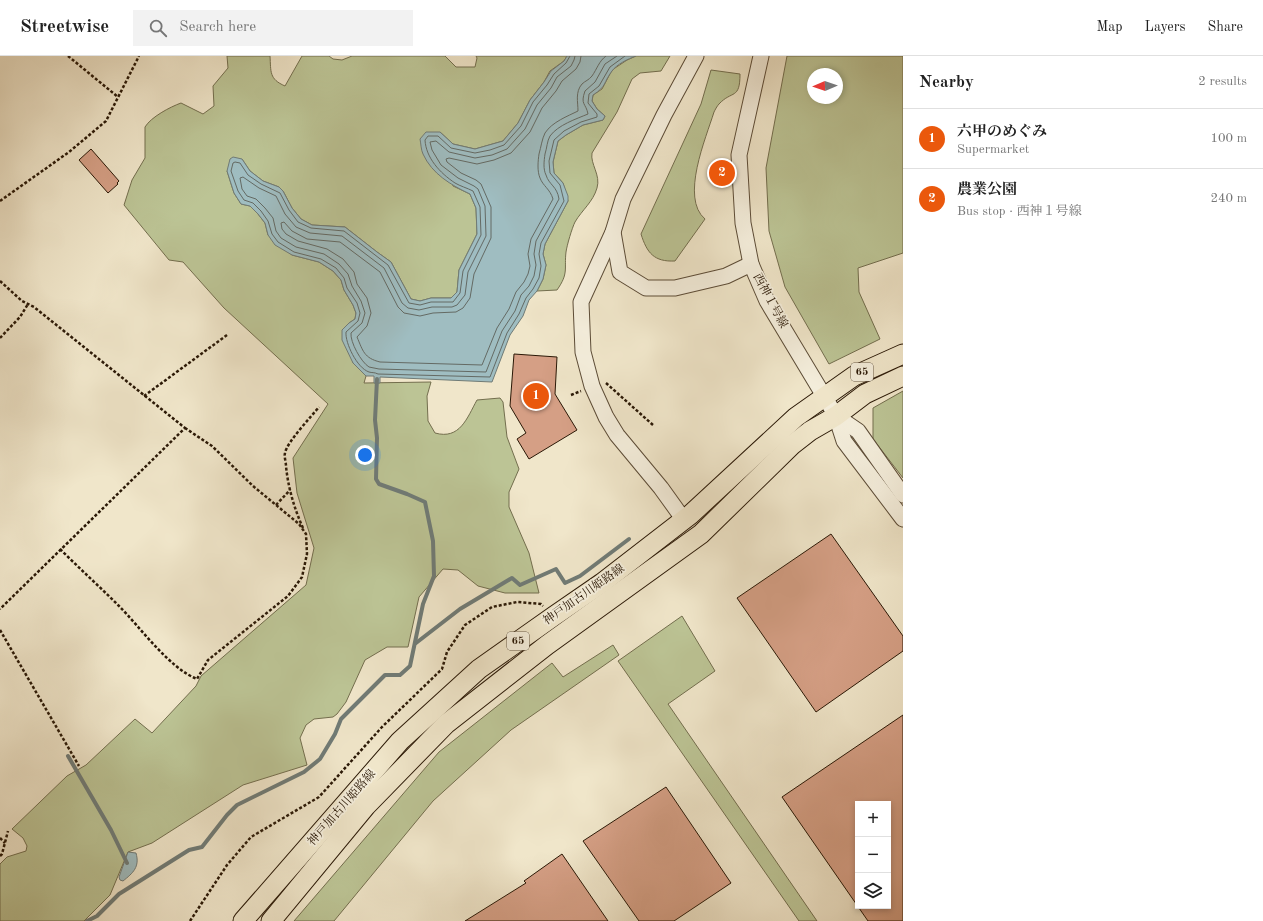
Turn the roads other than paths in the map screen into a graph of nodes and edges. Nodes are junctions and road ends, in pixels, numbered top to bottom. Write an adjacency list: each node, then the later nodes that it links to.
1 (696, 56): 3 (street)
2 (761, 56): 4 (street, 西神１号線)
3 (613, 232): 5 (street); 6 (street)
4 (751, 264): 5 (street); 9 (street, 西神１号線)
5 (620, 272): 6 (street)
6 (593, 276): 13 (street)
7 (903, 354): 9 (main road, 神戸加古川姫路線 / 65)
8 (903, 376): 10 (main road, 神戸加古川姫路線 / 65)
9 (824, 396): 10 (street, 西神１号線); 13 (main road, 神戸加古川姫路線 / 65)
10 (836, 416): 11 (street); 12 (street); 15 (main road, 神戸加古川姫路線 / 65)
11 (903, 495)
12 (903, 519)
13 (684, 520): 14 (main road, 神戸加古川姫路線 / 65)
14 (243, 921)
15 (271, 921)

